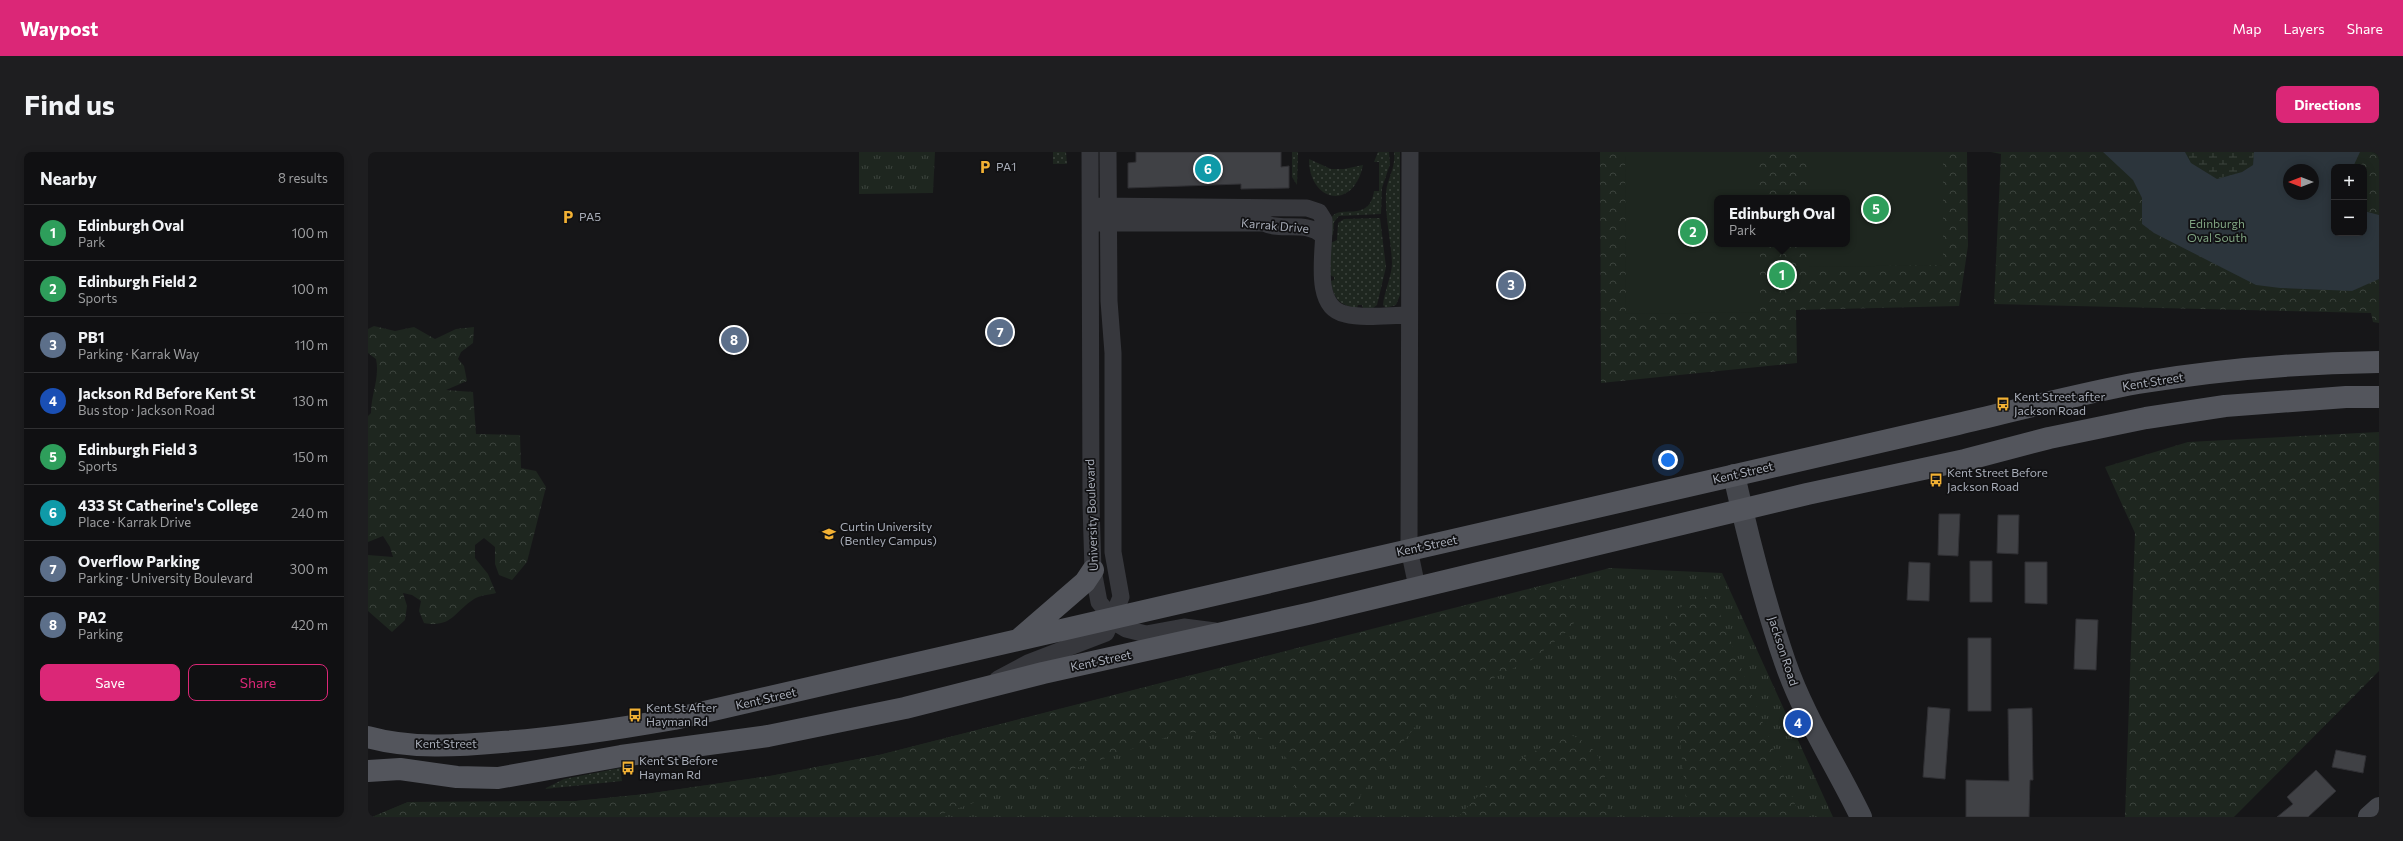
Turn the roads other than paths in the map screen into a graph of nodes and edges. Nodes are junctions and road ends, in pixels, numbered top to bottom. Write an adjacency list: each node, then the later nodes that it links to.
1 (1090, 152): 4 (street, University Boulevard)
2 (1108, 152): 5 (street, University Boulevard)
3 (1410, 152): 7 (street)
4 (1090, 206): 5 (street); 6 (street, University Boulevard)
5 (1108, 215): 6 (street); 7 (street, Karrak Drive); 15 (street, University Boulevard)
6 (1090, 223): 13 (street, University Boulevard)
7 (1409, 315): 12 (street)
8 (2379, 362): 10 (main road, Kent Street)
9 (2379, 398): 11 (main road, Kent Street)
10 (1734, 475): 11 (street, Jackson Road); 12 (main road, Kent Street)
11 (1742, 511): 14 (main road, Kent Street); 22 (street, Jackson Road)
12 (1409, 550): 14 (street); 15 (main road, Kent Street)
13 (1093, 570): 15 (street, University Boulevard); 17 (main road)
14 (1417, 588): 16 (main road, Kent Street)
15 (1112, 619): 16 (street, Kent Street); 17 (main road, Kent Street); 18 (street, Kent Street)
16 (1225, 632): 18 (main road, Kent Street)
17 (1017, 641): 19 (main road, Kent Street)
18 (977, 690): 20 (main road, Kent Street)
19 (368, 737)
20 (368, 771)
21 (2379, 808): 23 (street)
22 (1861, 817)
23 (2369, 817)

